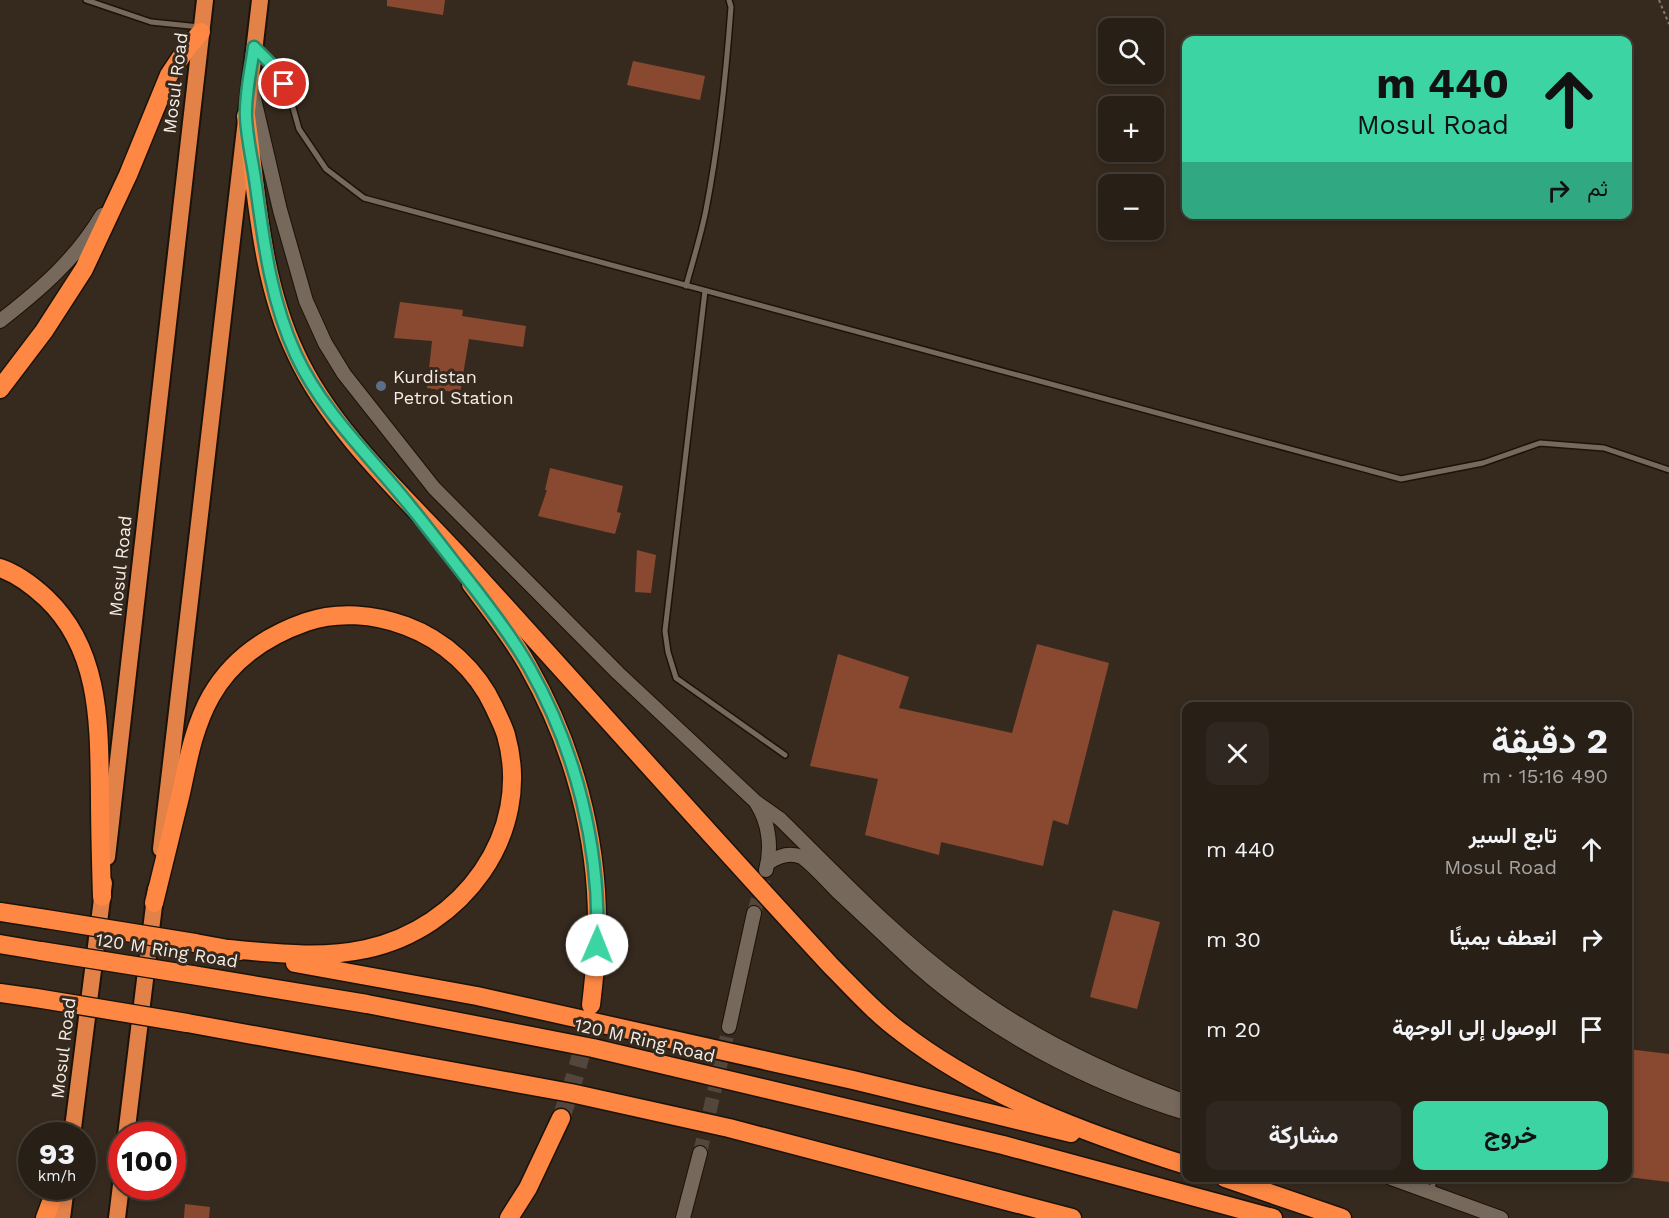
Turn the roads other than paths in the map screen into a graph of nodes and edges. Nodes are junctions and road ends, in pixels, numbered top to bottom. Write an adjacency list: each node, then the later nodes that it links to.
1 (86, 0): 5 (lane)
2 (205, 0): 5 (highway, Mosul Road)
3 (260, 0): 6 (highway)
4 (729, 0): 10 (lane)
5 (201, 29): 9 (highway); 19 (highway, Mosul Road)
6 (254, 47): 7 (highway); 10 (lane)
7 (250, 81): 8 (highway); 18 (street)
8 (246, 116): 15 (highway); 20 (highway)
9 (128, 175): 12 (street); 13 (highway)
10 (686, 286): 11 (lane)
11 (705, 291): 14 (lane); 17 (lane)
12 (0, 321)
13 (0, 389)
14 (1669, 470)
15 (409, 504): 28 (highway); 35 (highway)
16 (0, 568): 19 (highway)
17 (785, 754)
18 (756, 802): 30 (street); 31 (street)
19 (102, 897): 33 (highway, Mosul Road)
20 (154, 903): 24 (highway); 34 (highway)
21 (2, 912): 24 (highway, bridge)
22 (754, 913): 29 (street)
23 (0, 944): 51 (highway, 120 M Ring Road, bridge)
24 (228, 949): 35 (highway)
25 (0, 993): 27 (highway)
26 (0, 998): 27 (highway)
27 (36, 998): 50 (highway, bridge)
28 (591, 1005)
29 (729, 1027)
30 (1182, 1100)
31 (1182, 1112)
32 (561, 1118): 48 (highway)
33 (74, 1122)
34 (128, 1122)
35 (1134, 1149): 37 (highway)
36 (700, 1153): 49 (street)
37 (1182, 1164)
38 (1238, 1182): 52 (highway)
39 (1401, 1182): 41 (street)
40 (1433, 1182): 41 (lane)
41 (1432, 1193): 53 (street)
42 (52, 1200): 45 (highway)
43 (64, 1200): 46 (highway)
44 (119, 1200): 47 (highway)
45 (45, 1218)
46 (62, 1218)
47 (117, 1218)
48 (510, 1218)
49 (684, 1218)
50 (1072, 1218)
51 (1273, 1218)
52 (1342, 1218)
53 (1501, 1218)

